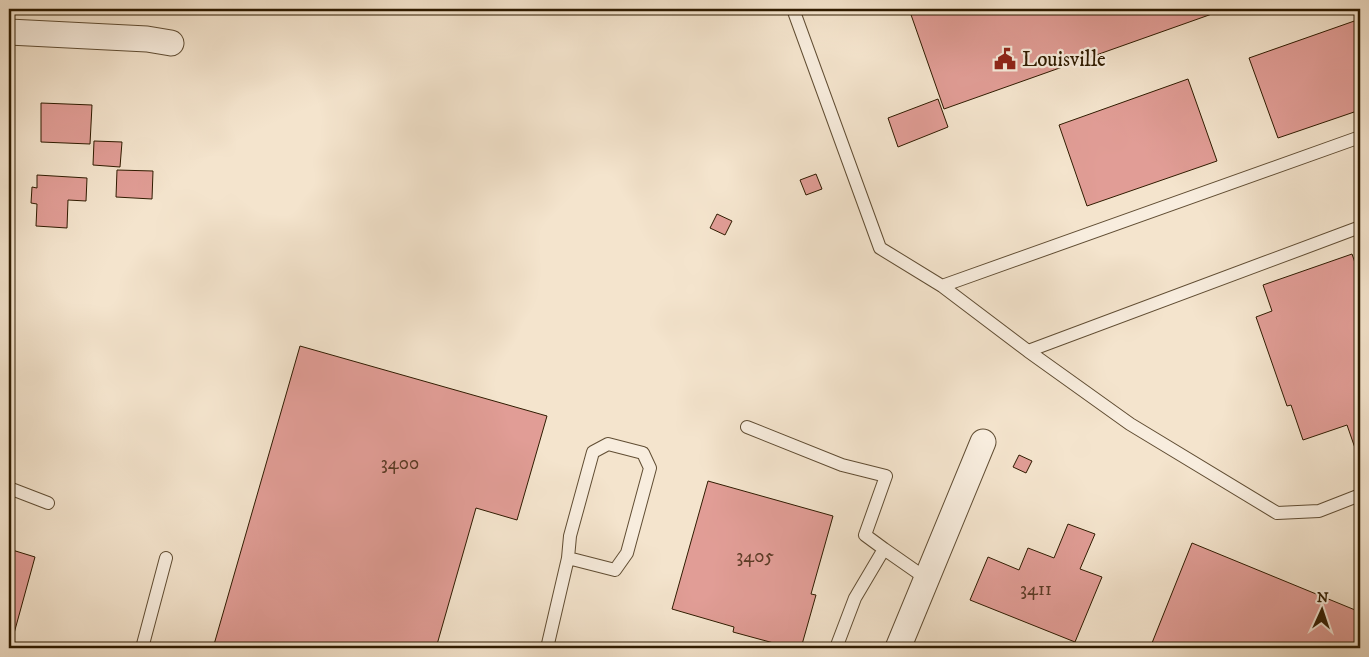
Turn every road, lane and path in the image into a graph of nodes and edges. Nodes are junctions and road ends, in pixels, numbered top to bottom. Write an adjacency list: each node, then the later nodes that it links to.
1 (793, 9): 6 (lane)
2 (9, 32): 3 (street)
3 (171, 43)
4 (1360, 137): 6 (lane)
5 (1360, 227): 7 (lane)
6 (942, 286): 7 (lane)
7 (1028, 351): 11 (lane)
8 (747, 427): 13 (lane)
9 (983, 442): 16 (street)
10 (9, 488): 12 (lane)
11 (1360, 495)
12 (48, 502)
13 (884, 549): 16 (lane); 19 (lane)
14 (166, 558): 17 (lane)
15 (568, 558): 15 (lane); 18 (lane)
16 (927, 579): 20 (street)
17 (142, 648)
18 (547, 648)
19 (836, 648)
20 (898, 648)

